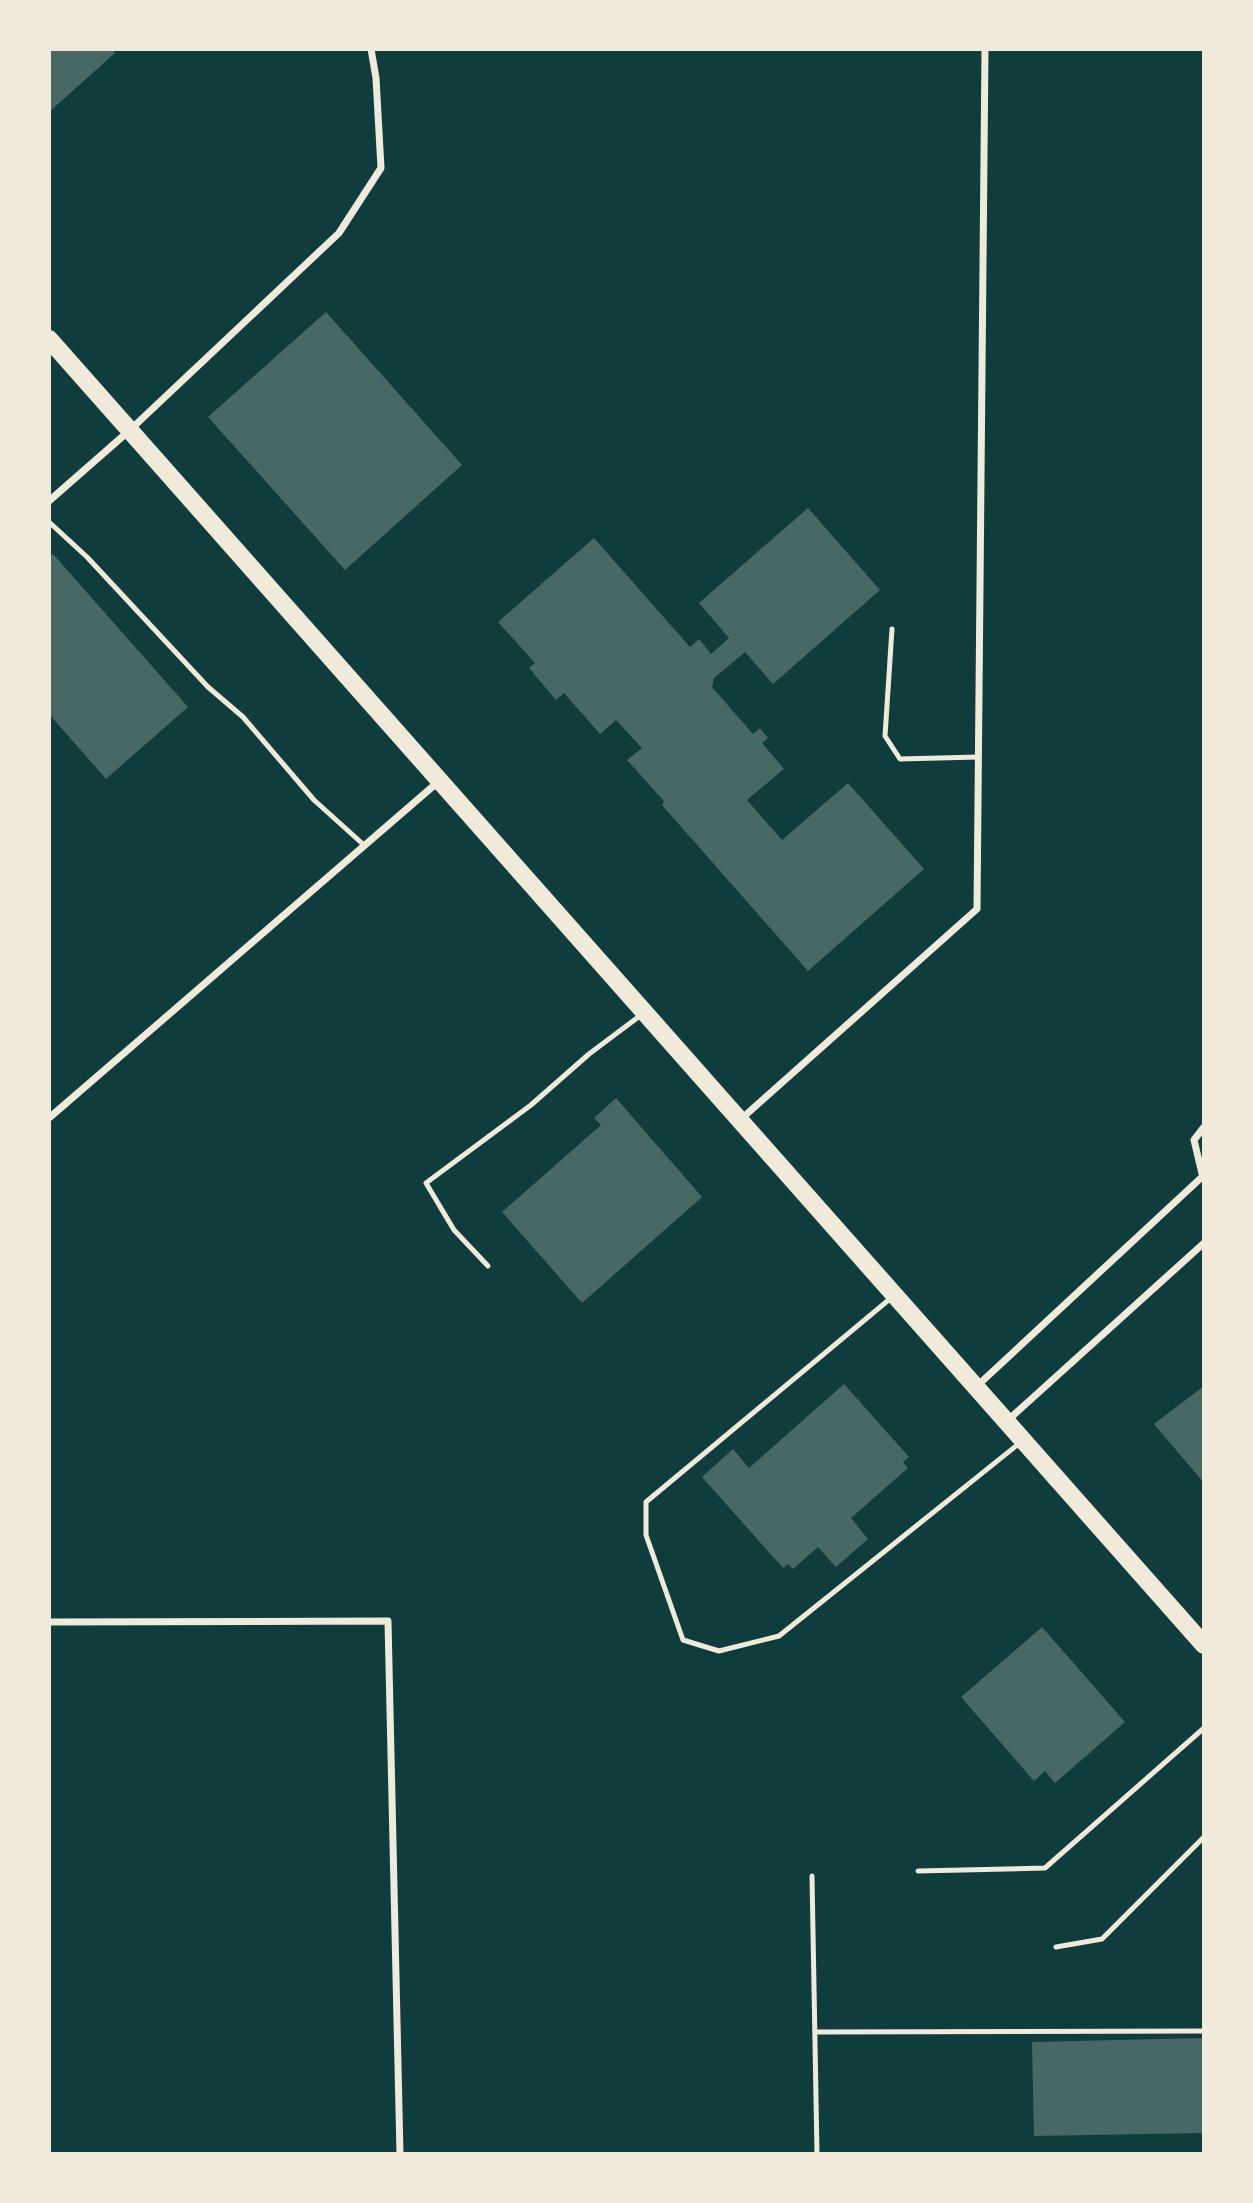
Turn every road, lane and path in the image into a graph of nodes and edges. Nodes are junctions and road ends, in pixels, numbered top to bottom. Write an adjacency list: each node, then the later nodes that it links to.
1 (371, 49): 4 (street)
2 (985, 49): 8 (street)
3 (49, 339): 4 (main road)
4 (130, 430): 5 (street); 9 (main road)
5 (49, 500)
6 (49, 522): 10 (lane)
7 (892, 629): 8 (lane)
8 (978, 757): 13 (street)
9 (440, 781): 10 (street); 11 (main road)
10 (365, 846): 12 (street)
11 (644, 1013): 13 (main road); 17 (lane)
12 (49, 1118)
13 (739, 1121): 18 (main road)
14 (1204, 1127): 15 (street)
15 (1203, 1178): 19 (street)
16 (1204, 1243): 20 (street)
17 (488, 1266)
18 (894, 1295): 19 (main road); 21 (lane)
19 (976, 1387): 20 (main road)
20 (1007, 1422): 21 (main road)
21 (1023, 1440): 23 (main road)
22 (49, 1622): 31 (street)
23 (1204, 1645)
24 (1204, 1728): 26 (lane)
25 (1204, 1838): 28 (lane)
26 (918, 1871)
27 (812, 1877): 30 (lane)
28 (1056, 1947)
29 (1204, 2031): 30 (lane)
30 (815, 2032): 32 (lane)
31 (400, 2154)
32 (817, 2154)

